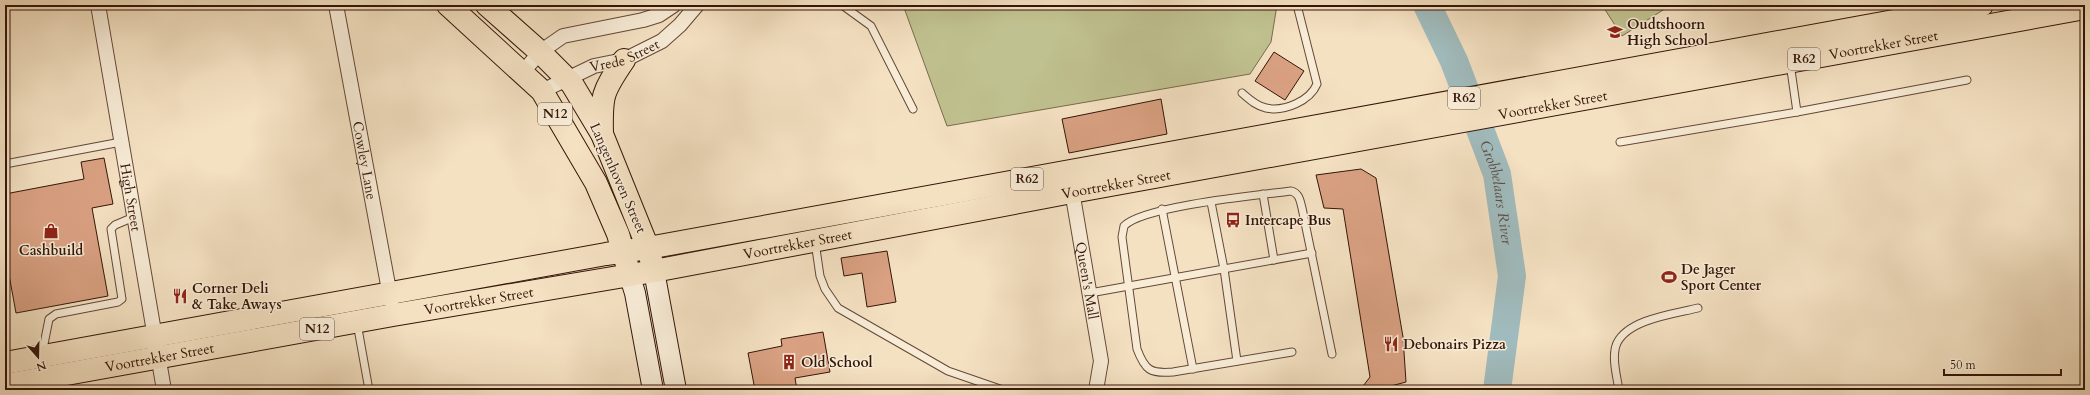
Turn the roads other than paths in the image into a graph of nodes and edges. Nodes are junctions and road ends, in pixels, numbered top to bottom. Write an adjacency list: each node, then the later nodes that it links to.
1 (98, 5): 23 (street, High Street)
2 (336, 5): 42 (street, Cowley Lane)
3 (448, 5): 15 (main road, Langenhoven Street / N12)
4 (487, 5): 12 (main road, Langenhoven Street / N12)
5 (674, 5): 12 (street, Vrede Street)
6 (697, 5): 14 (street, Vrede Street)
7 (842, 5): 20 (lane)
8 (1297, 5): 19 (lane)
9 (1982, 5): 13 (main road, Voortrekker Street / R62)
10 (2085, 8): 11 (main road, Voortrekker Street / R62)
11 (2056, 9): 13 (main road, Voortrekker Street / R62)
12 (540, 52): 15 (street, Vrede Street); 16 (main road, Langenhoven Street / N12)
13 (1789, 52): 21 (lane); 26 (main road, Voortrekker Street / R62); 27 (main road, Voortrekker Street / R62)
14 (624, 60): 16 (street, Vrede Street); 22 (main road)
15 (523, 72): 18 (main road, Langenhoven Street / N12)
16 (568, 80): 18 (street, Vrede Street); 22 (main road, Langenhoven Street / N12)
17 (1968, 80): 21 (lane)
18 (542, 91): 34 (main road, Langenhoven Street / N12)
19 (1242, 93)
20 (913, 109)
21 (1797, 112): 24 (lane)
22 (602, 134): 33 (main road, Langenhoven Street / N12)
23 (121, 142): 25 (lane); 31 (street, High Street)
24 (1620, 142)
25 (5, 164)
26 (1068, 171): 27 (street, Queen's Mall); 33 (main road, Voortrekker Street / R62)
27 (1072, 192): 32 (main road, Voortrekker Street / R62); 43 (street, Queen's Mall)
28 (1263, 194): 29 (lane); 35 (lane); 36 (lane)
29 (1211, 202): 30 (lane); 37 (lane)
30 (1162, 209): 40 (lane); 41 (lane)
31 (134, 217): 47 (street, High Street); 50 (lane)
32 (815, 240): 38 (main road, Voortrekker Street / R62); 60 (lane)
33 (648, 248): 34 (main road, Voortrekker Street / R62); 38 (main road, Langenhoven Street)
34 (623, 251): 39 (main road, N12); 42 (main road, Voortrekker Street / N12)
35 (1312, 253): 36 (lane); 49 (lane)
36 (1274, 260): 37 (lane)
37 (1224, 269): 40 (lane); 52 (lane)
38 (654, 271): 39 (main road, Voortrekker Street / N12); 59 (main road)
39 (629, 274): 46 (main road, Voortrekker Street / N12); 58 (main road)
40 (1175, 278): 41 (lane); 54 (lane)
41 (1129, 286): 43 (lane); 54 (lane)
42 (389, 293): 45 (main road, Voortrekker Street / N12); 46 (street, Cowley Lane)
43 (1090, 293): 61 (street, Queen's Mall)
44 (1698, 308): 62 (lane)
45 (354, 311): 46 (main road, Voortrekker Street / N12); 47 (main road, Voortrekker Street / N12); 51 (main road, Voortrekker Street / N12); 57 (lane)
46 (393, 315)
47 (154, 336): 50 (main road, Voortrekker Street / N12); 51 (street, High Street)
48 (1292, 352): 52 (lane)
49 (1332, 354)
50 (42, 356): 53 (main road, Voortrekker Street / N12)
51 (158, 358): 55 (main road, Voortrekker Street / N12); 56 (street, High Street)
52 (1237, 361): 54 (lane)
53 (5, 363)
54 (1193, 369)
55 (5, 385)
56 (164, 390)
57 (369, 390)
58 (653, 390)
59 (676, 390)
60 (1003, 390)
61 (1096, 390)
62 (1619, 390)

